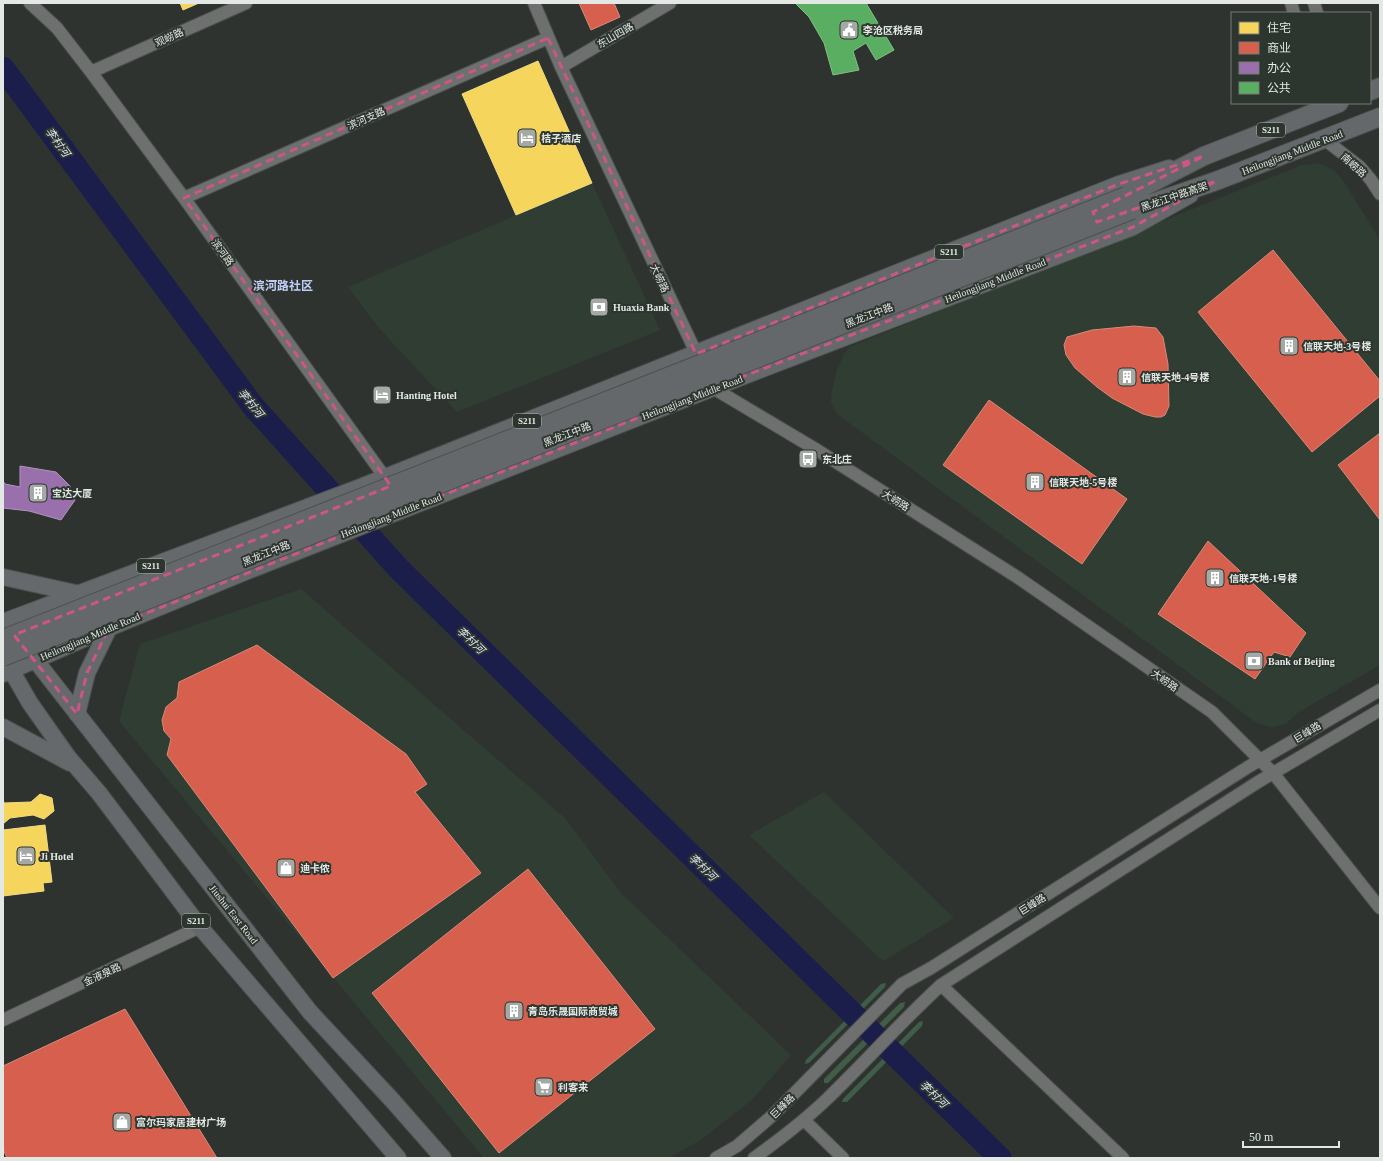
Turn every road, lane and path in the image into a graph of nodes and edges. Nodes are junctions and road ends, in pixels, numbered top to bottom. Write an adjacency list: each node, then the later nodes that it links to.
1 (30, 3): 8 (street, 滨河路)
2 (246, 3): 5 (street, 观崂路)
3 (534, 3): 6 (street, 大崂路)
4 (670, 3): 7 (street, 东山四路)
5 (226, 7): 8 (street, 观崂路)
6 (548, 38): 7 (street, 大崂路); 15 (street, 滨河支路)
7 (561, 67): 17 (street, 大崂路)
8 (91, 72): 15 (street, 滨河路)
9 (1330, 105): 12 (highway, S211)
10 (1380, 117): 11 (highway, Heilongjiang Middle Road)
11 (1324, 139): 13 (highway, Heilongjiang Middle Road); 14 (street, 南崂路)
12 (1204, 156): 16 (highway, 黑龙江中路高架); 17 (main road, S211)
13 (1216, 181): 16 (highway, 黑龙江中路高架); 18 (main road, Heilongjiang Middle Road)
14 (1380, 194)
15 (184, 198): 19 (street, 滨河路)
16 (1129, 203): 25 (highway, 黑龙江中路, bridge); 27 (highway, 黑龙江中路, bridge)
17 (696, 354): 18 (street, 大崂路); 19 (main road, S211)
18 (714, 388): 20 (main road, Heilongjiang Middle Road); 32 (street, 大崂路)
19 (384, 476): 20 (street, 滨河路); 22 (main road, S211)
20 (406, 509): 24 (main road, Heilongjiang Middle Road)
21 (3, 577): 22 (main road)
22 (80, 594): 23 (main road, S211)
23 (3, 622): 26 (main road, Jiushui East Road)
24 (109, 628): 26 (main road, Heilongjiang Middle Road); 30 (main road)
25 (3, 639)
26 (36, 660): 27 (main road, Heilongjiang Middle Road); 30 (main road, Jiushui East Road)
27 (5, 666): 33 (main road, S211)
28 (1380, 690): 32 (street, 巨峰路)
29 (1380, 710): 34 (street, 巨峰路)
30 (77, 714): 41 (main road, Jiushui East Road)
31 (3, 727): 33 (main road)
32 (1261, 760): 34 (street, 大崂路); 42 (street, 巨峰路)
33 (77, 767): 36 (main road, S211)
34 (1273, 773): 35 (street, 大崂路); 37 (street, 巨峰路)
35 (1380, 908)
36 (200, 927): 38 (street, 金液泉路); 40 (main road, S211)
37 (942, 985): 39 (street, 巨峰路); 45 (street)
38 (3, 1020)
39 (804, 1120): 43 (street, 巨峰路); 44 (street)
40 (398, 1158)
41 (443, 1158)
42 (716, 1158)
43 (754, 1158)
44 (843, 1158)
45 (1122, 1158)

